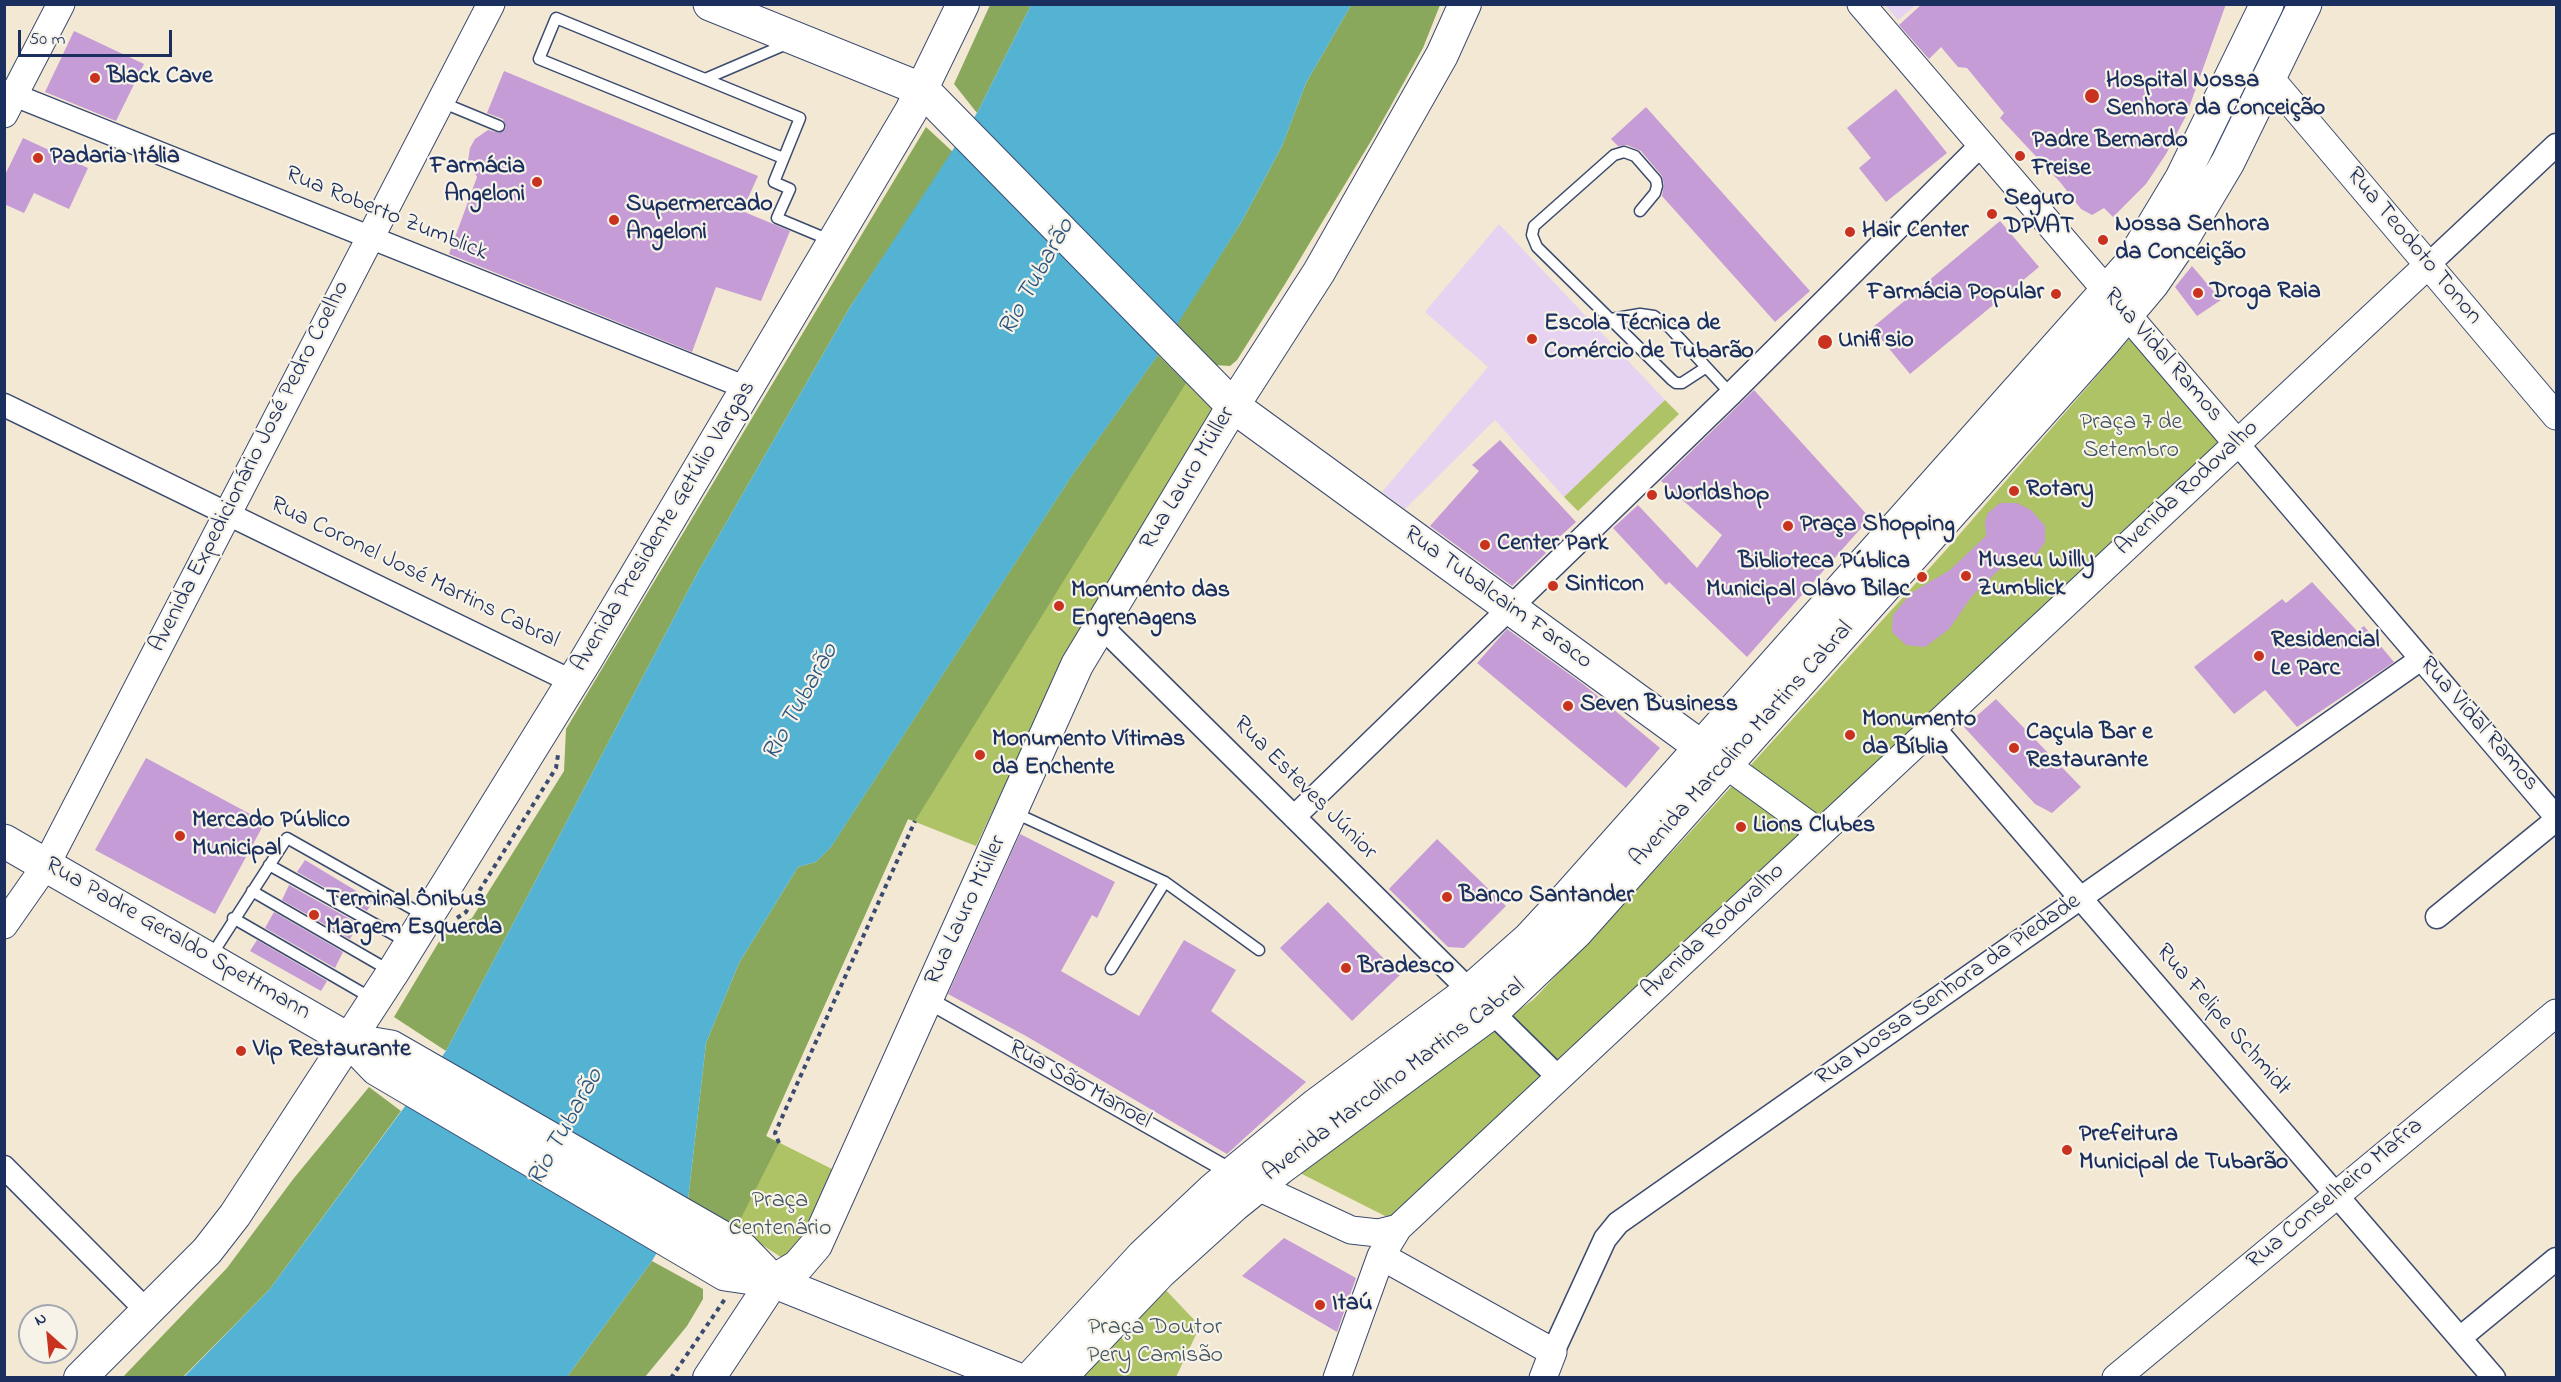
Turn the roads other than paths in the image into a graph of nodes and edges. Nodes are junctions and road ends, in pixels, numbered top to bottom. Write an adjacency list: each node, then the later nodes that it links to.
1 (61, 4): 13 (street)
2 (491, 4): 14 (street, Avenida Expedicionário José Pedro Coelho)
3 (710, 4): 9 (main road)
4 (963, 4): 12 (main road, Avenida Presidente Getúlio Vargas)
5 (1465, 4): 29 (main road, Rua Lauro Müller)
6 (1861, 4): 16 (street, Rua Vidal Ramos)
7 (2268, 4): 10 (main road); 23 (main road, Avenida Marcolino Martins Cabral)
8 (2305, 4): 10 (main road, Avenida Marcolino Martins Cabral)
9 (798, 40): 11 (lane); 12 (main road)
10 (2270, 78): 22 (street, Rua Teodoto Tonon); 23 (main road, Avenida Marcolino Martins Cabral)
11 (705, 79): 18 (lane); 18 (lane)
12 (930, 98): 21 (main road, Avenida Presidente Getúlio Vargas); 29 (main road, Rua Tubalcaim Faraco)
13 (8, 100): 20 (street, Rua Roberto Zumblick)
14 (441, 102): 15 (lane); 20 (street, Avenida Expedicionário José Pedro Coelho)
15 (499, 126)
16 (1982, 145): 23 (street, Rua Vidal Ramos); 27 (street)
17 (2554, 151): 22 (street, Avenida Rodovalho)
18 (783, 158): 21 (lane)
19 (1640, 211): 24 (lane)
20 (370, 237): 26 (street, Rua Roberto Zumblick); 32 (street, Avenida Expedicionário José Pedro Coelho)
21 (834, 242): 26 (main road, Avenida Presidente Getúlio Vargas)
22 (2428, 265): 30 (street, Rua Teodoto Tonon); 31 (street, Avenida Rodovalho)
23 (2117, 304): 31 (street, Rua Vidal Ramos); 38 (main road, Avenida Marcolino Martins Cabral)
24 (1611, 319): 25 (lane); 25 (lane)
25 (1705, 368): 27 (lane)
26 (747, 388): 36 (main road, Avenida Presidente Getúlio Vargas)
27 (1731, 394): 33 (street)
28 (4, 405): 32 (street, Rua Coronel José Martins Cabral)
29 (1233, 406): 33 (main road, Rua Tubalcaim Faraco); 34 (main road, Rua Lauro Müller)
30 (2556, 416)
31 (2237, 443): 35 (street, Rua Vidal Ramos); 37 (street, Avenida Rodovalho)
32 (227, 513): 36 (street, Rua Coronel José Martins Cabral); 44 (street, Avenida Expedicionário José Pedro Coelho)
33 (1509, 607): 38 (main road, Rua Tubalcaim Faraco); 40 (street)
34 (1100, 625): 39 (main road, Rua Lauro Müller); 40 (street, Rua Esteves Júnior)
35 (2421, 659): 41 (street, Rua Vidal Ramos); 48 (street, Rua Nossa Senhora da Piedade)
36 (573, 682): 51 (main road, Avenida Presidente Getúlio Vargas)
37 (1934, 727): 42 (street, Avenida Rodovalho); 48 (street, Rua Felipe Schmidt)
38 (1713, 756): 42 (street, Rua Tubalcaim Faraco); 60 (main road, Avenida Marcolino Martins Cabral)
39 (1013, 812): 46 (lane); 58 (main road, Rua Lauro Müller)
40 (1294, 817): 60 (street, Rua Esteves Júnior)
41 (2556, 818): 49 (street)
42 (1820, 833): 63 (street, Avenida Rodovalho)
43 (4, 841): 44 (main road, Rua Padre Geraldo Spettmann)
44 (46, 865): 52 (street, Avenida Expedicionário José Pedro Coelho); 55 (main road, Rua Padre Geraldo Spettmann)
45 (269, 865): 47 (lane); 51 (lane); 53 (lane)
46 (1165, 882): 54 (lane); 56 (lane)
47 (252, 891): 50 (lane); 57 (lane)
48 (2081, 898): 66 (street, Rua Felipe Schmidt); 73 (street, Rua Nossa Senhora da Piedade)
49 (2437, 916)
50 (233, 918): 55 (lane); 59 (lane)
51 (428, 918): 53 (main road, Avenida Presidente Getúlio Vargas)
52 (4, 925)
53 (411, 944): 57 (main road, Avenida Presidente Getúlio Vargas)
54 (1259, 950)
55 (209, 959): 62 (main road, Rua Padre Geraldo Spettmann)
56 (1111, 969)
57 (393, 972): 59 (main road, Avenida Presidente Getúlio Vargas)
58 (926, 999): 65 (street, Rua São Manoel); 70 (main road, Rua Lauro Müller)
59 (375, 1000): 62 (main road, Avenida Presidente Getúlio Vargas)
60 (1481, 1001): 63 (street, Rua Esteves Júnior); 65 (main road, Avenida Marcolino Martins Cabral)
61 (2556, 1013): 66 (street, Rua Conselheiro Mafra)
62 (349, 1040): 70 (main road, Rua Padre Geraldo Spettmann); 71 (main road, Avenida Presidente Getúlio Vargas)
63 (1559, 1078): 67 (street, Avenida Rodovalho)
64 (4, 1167): 71 (street)
65 (1245, 1179): 67 (street, Rua São Manoel); 77 (main road, Avenida Marcolino Martins Cabral); 78 (main road, Avenida Marcolino Martins Cabral)
66 (2337, 1195): 72 (street, Rua Felipe Schmidt); 81 (street, Rua Conselheiro Mafra)
67 (1398, 1228): 68 (street, Avenida Rodovalho)
68 (1381, 1256): 73 (street); 79 (street, Avenida Rodovalho)
69 (2556, 1259): 72 (street)
70 (773, 1281): 75 (main road); 76 (main road)
71 (148, 1312): 74 (main road, Avenida Presidente Getúlio Vargas)
72 (2460, 1338): 82 (street, Rua Felipe Schmidt)
73 (1553, 1352): 80 (street, Rua Nossa Senhora da Piedade)
74 (80, 1377)
75 (709, 1377)
76 (1014, 1377)
77 (1031, 1377)
78 (1059, 1377)
79 (1337, 1377)
80 (1543, 1377)
81 (2116, 1377)
82 (2494, 1377)

